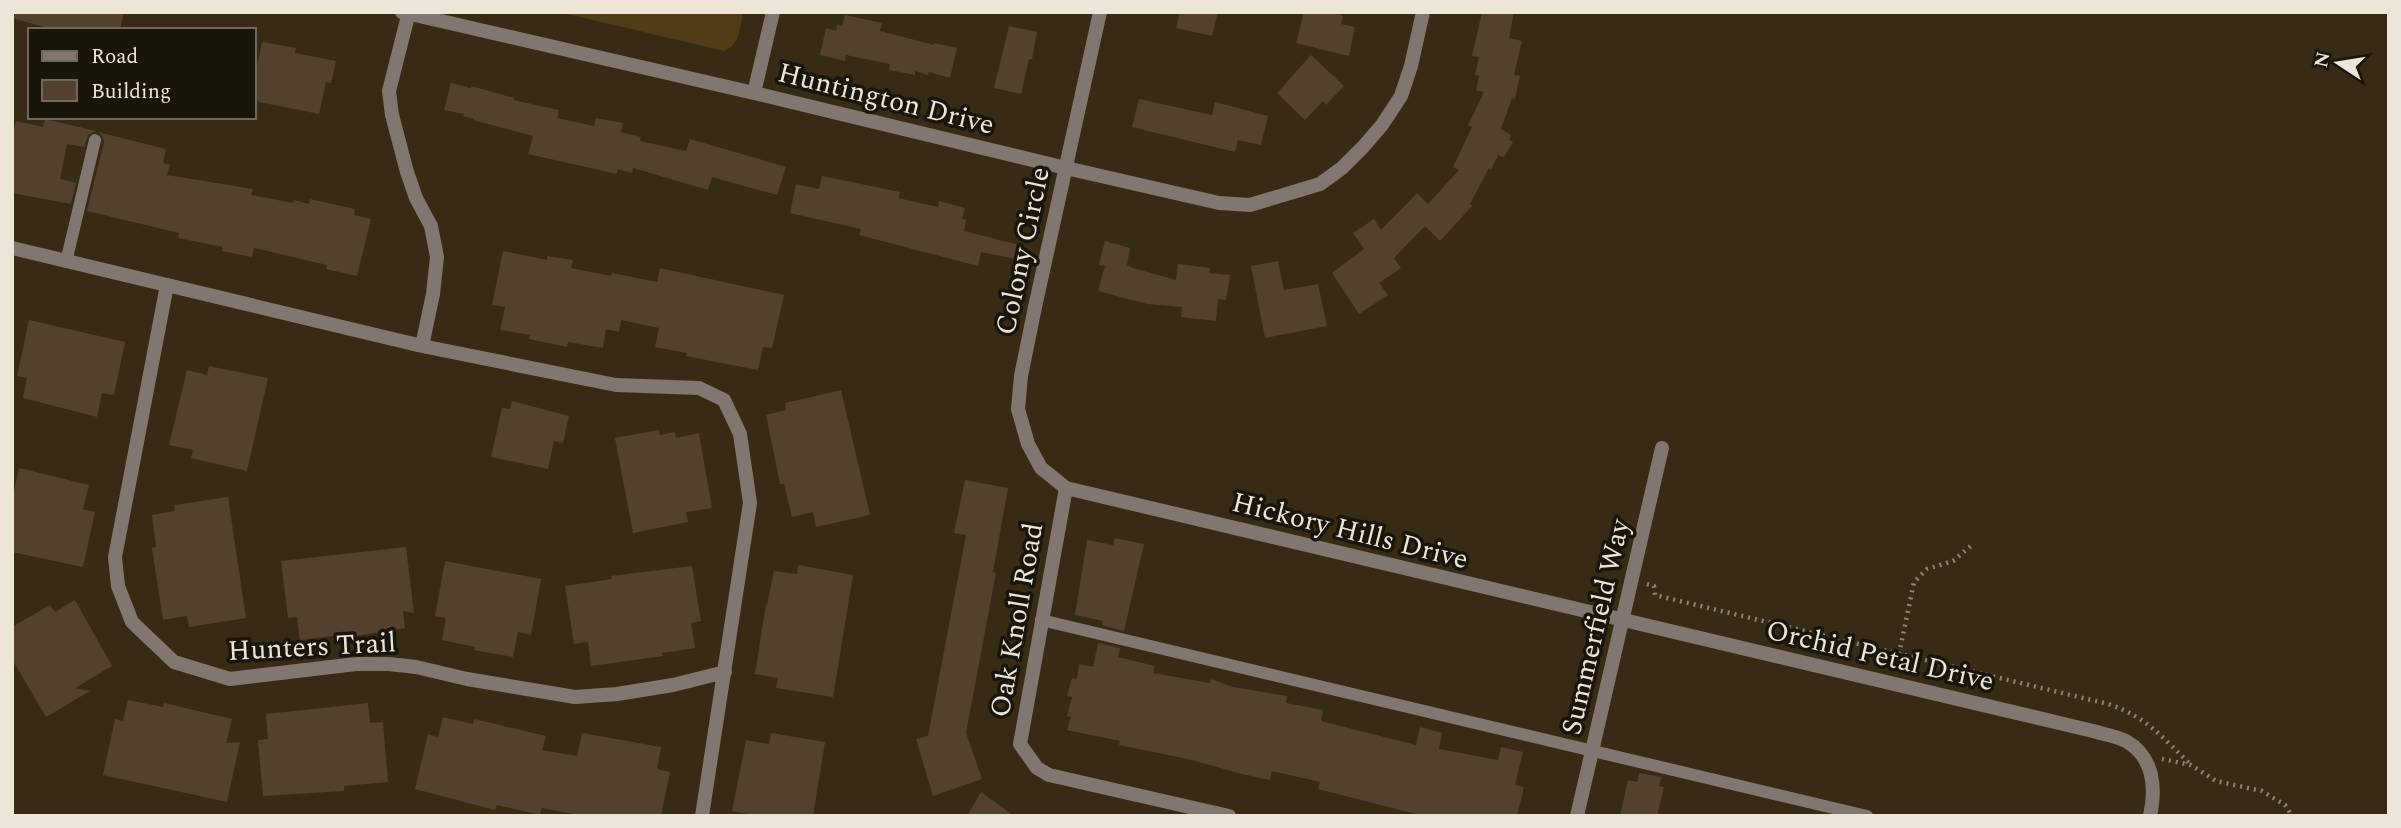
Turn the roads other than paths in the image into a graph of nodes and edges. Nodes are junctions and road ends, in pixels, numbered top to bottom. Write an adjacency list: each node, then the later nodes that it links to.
1 (773, 12): 5 (street)
2 (1100, 12): 7 (street, Colony Circle)
3 (1423, 12): 7 (street, Huntington Drive)
4 (407, 13): 5 (street, Huntington Drive); 11 (street)
5 (754, 93): 7 (street, Huntington Drive)
6 (95, 140): 9 (lane)
7 (1066, 168): 13 (street, Colony Circle)
8 (12, 248): 9 (street)
9 (66, 262): 10 (street)
10 (167, 285): 11 (street); 16 (street, Hunters Trail)
11 (422, 346): 16 (street)
12 (1662, 448): 15 (street, Summerfield Way)
13 (1066, 488): 14 (street, Oak Knoll Road); 15 (street, Hickory Hills Drive)
14 (1041, 621): 17 (lane); 19 (street, Oak Knoll Road)
15 (1622, 621): 17 (street, Summerfield Way); 22 (street, Orchid Petal Drive)
16 (725, 672): 18 (street)
17 (1592, 751): 20 (street, Summerfield Way); 21 (lane)
18 (702, 816)
19 (1229, 816)
20 (1577, 816)
21 (1867, 816)
22 (2150, 816)

